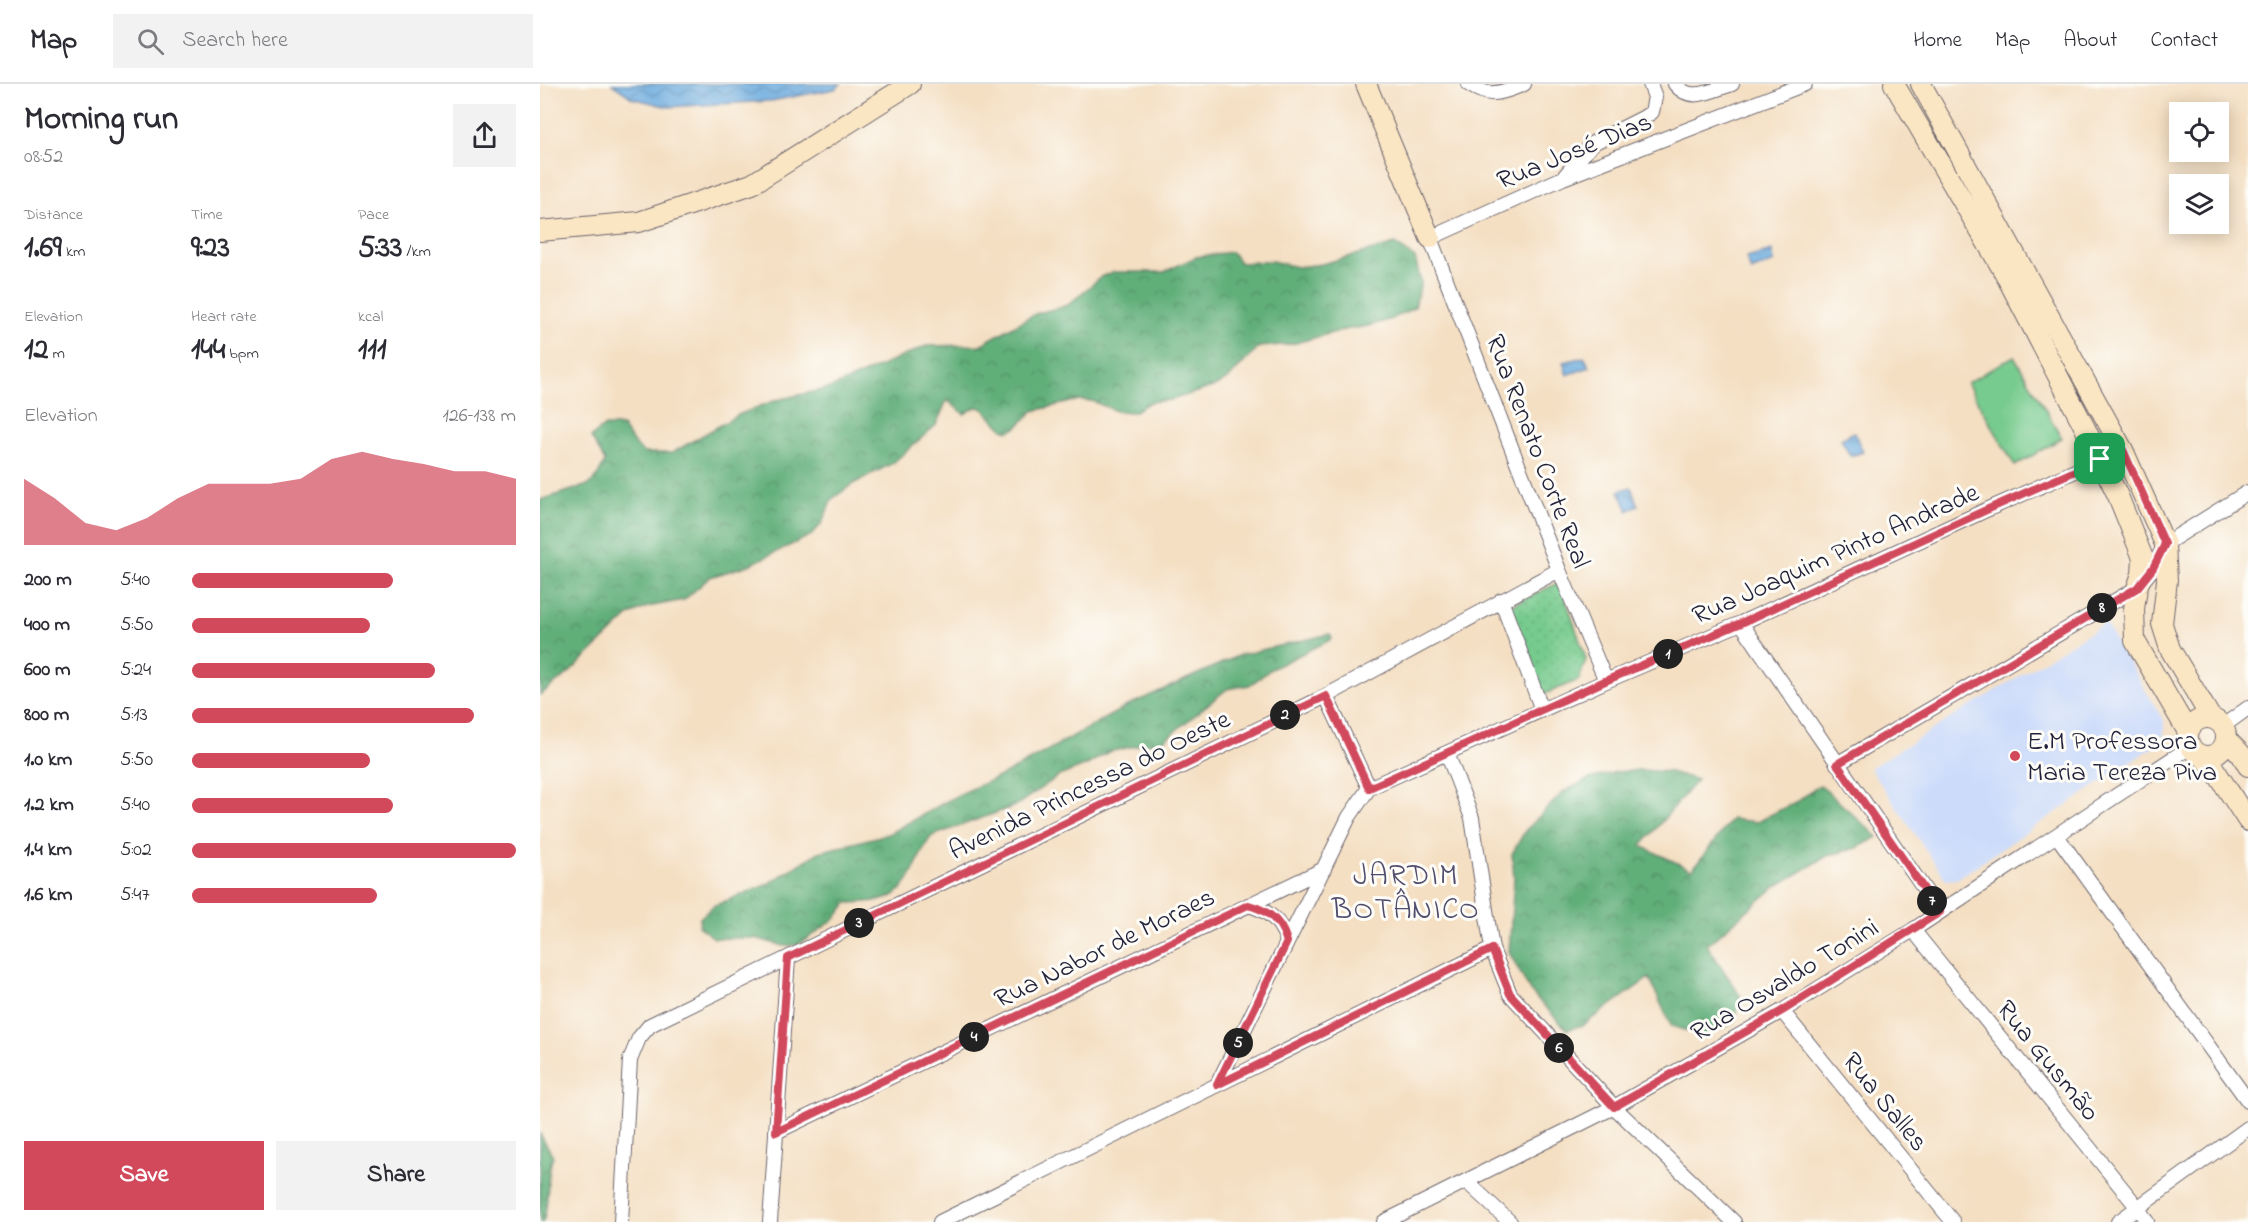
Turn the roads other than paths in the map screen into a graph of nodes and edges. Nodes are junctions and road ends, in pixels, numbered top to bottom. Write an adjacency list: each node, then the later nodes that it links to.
1 (910, 84): 12 (street)
2 (1366, 84): 13 (street)
3 (1468, 84): 4 (street)
4 (1524, 84)
5 (1650, 84): 11 (street)
6 (1675, 84): 7 (street)
7 (1732, 84)
8 (1805, 84): 11 (street, Rua José Dias)
9 (1894, 84): 15 (street)
10 (1921, 84): 14 (street)
11 (1563, 178): 13 (street, Rua José Dias)
12 (540, 231)
13 (1430, 238): 18 (street, Rua Renato Corte Real)
14 (2123, 450): 15 (street, Rua Joaquim Pinto Andrade); 17 (street)
15 (2100, 459): 19 (street); 21 (street, Rua Joaquim Pinto Andrade)
16 (2248, 492): 17 (street)
17 (2165, 544): 19 (street); 26 (street)
18 (1559, 570): 20 (street, Avenida Princessa do Oeste); 22 (street, Rua Renato Corte Real)
19 (2137, 588): 27 (street); 29 (street)
20 (1501, 600): 23 (street, Avenida Princessa do Oeste); 25 (street)
21 (1741, 623): 22 (street, Rua Joaquim Pinto Andrade); 29 (street)
22 (1605, 681): 25 (street, Rua Joaquim Pinto Andrade)
23 (1326, 696): 31 (street); 40 (street, Avenida Princessa do Oeste)
24 (2248, 708): 26 (street)
25 (1542, 710): 28 (street, Rua Joaquim Pinto Andrade)
26 (2220, 727): 27 (street); 27 (street); 30 (street)
27 (2193, 745): 32 (street); 33 (street, Rua Osvaldo Tonini)
28 (1447, 753): 31 (street, Rua Joaquim Pinto Andrade); 39 (street)
29 (1837, 764): 36 (street)
30 (2248, 766)
31 (1369, 788): 34 (street)
32 (2248, 821)
33 (2057, 836): 36 (street, Rua Osvaldo Tonini); 43 (street)
34 (1324, 868): 35 (street, Rua Nabor de Moraes); 38 (street)
35 (1248, 905): 38 (street); 46 (street, Rua Nabor de Moraes)
36 (1940, 912): 37 (street, Rua Osvaldo Tonini)
37 (1912, 930): 41 (street, Rua Osvaldo Tonini); 48 (street, Rua Gusmão)
38 (1287, 942): 42 (street)
39 (1492, 949): 42 (street); 44 (street)
40 (788, 958): 46 (street); 49 (street, Avenida Princessa do Oeste)
41 (1782, 1011): 44 (street, Rua Osvaldo Tonini); 55 (street, Rua Salles)
42 (1217, 1085): 51 (street)
43 (2248, 1101)
44 (1614, 1107): 47 (street, Rua Osvaldo Tonini); 54 (street)
45 (2248, 1128): 48 (street)
46 (776, 1132): 50 (street)
47 (1467, 1182): 52 (street, Rua Osvaldo Tonini); 53 (street)
48 (2138, 1208): 56 (street); 57 (street, Rua Gusmão)
49 (621, 1222)
50 (770, 1222)
51 (940, 1222)
52 (1384, 1222)
53 (1510, 1222)
54 (1734, 1222)
55 (1953, 1222)
56 (2118, 1222)
57 (2147, 1222)

